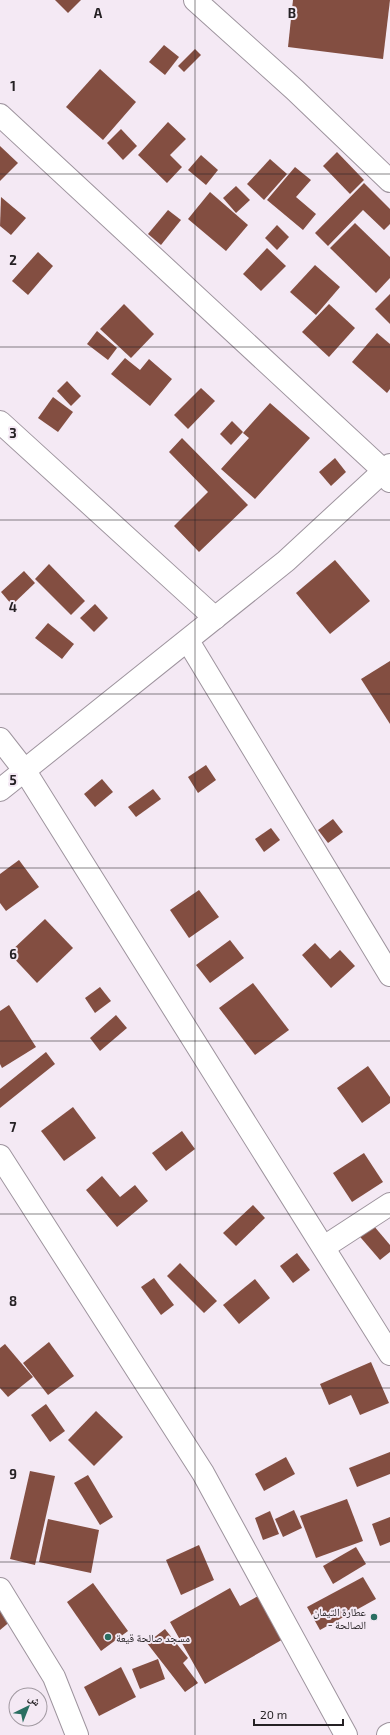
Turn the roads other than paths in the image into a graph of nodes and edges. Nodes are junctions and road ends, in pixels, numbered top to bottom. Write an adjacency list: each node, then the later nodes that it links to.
1 (196, 0): 3 (street)
2 (0, 115): 5 (street)
3 (390, 181)
4 (0, 422): 6 (street)
5 (388, 472): 6 (street)
6 (215, 618): 7 (street)
7 (188, 641): 9 (street); 11 (street)
8 (0, 739): 9 (street)
9 (25, 770): 10 (street); 14 (street)
10 (0, 790)
11 (390, 975)
12 (0, 1156): 18 (street)
13 (390, 1204): 14 (street)
14 (324, 1247): 15 (street)
15 (390, 1354)
16 (0, 1589): 17 (street)
17 (77, 1735)
18 (346, 1735)

